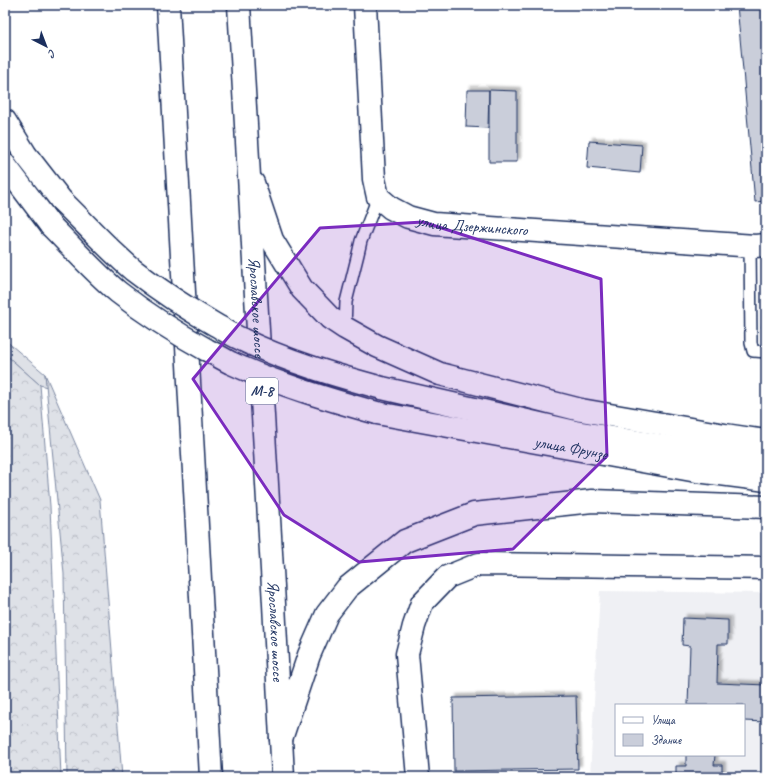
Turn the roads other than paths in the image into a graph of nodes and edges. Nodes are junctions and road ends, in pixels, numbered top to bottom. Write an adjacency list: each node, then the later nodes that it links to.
1 (168, 5): 17 (main road)
2 (239, 5): 6 (main road, Ярославское шоссе / М-8)
3 (365, 5): 7 (main road)
4 (5, 121): 12 (main road, улица Фрунзе, bridge)
5 (5, 165): 13 (main road, улица Фрунзе, bridge)
6 (249, 172): 9 (main road); 16 (main road, Ярославское шоссе / М-8)
7 (378, 196): 8 (main road, улица Дзержинского); 9 (lane)
8 (758, 245): 10 (lane)
9 (345, 328): 11 (main road)
10 (766, 352)
11 (766, 441)
12 (766, 462)
13 (766, 480)
14 (766, 507): 16 (main road)
15 (766, 568): 19 (main road)
16 (281, 739): 18 (main road, Ярославское шоссе / М-8)
17 (211, 777)
18 (283, 777)
19 (418, 777)

